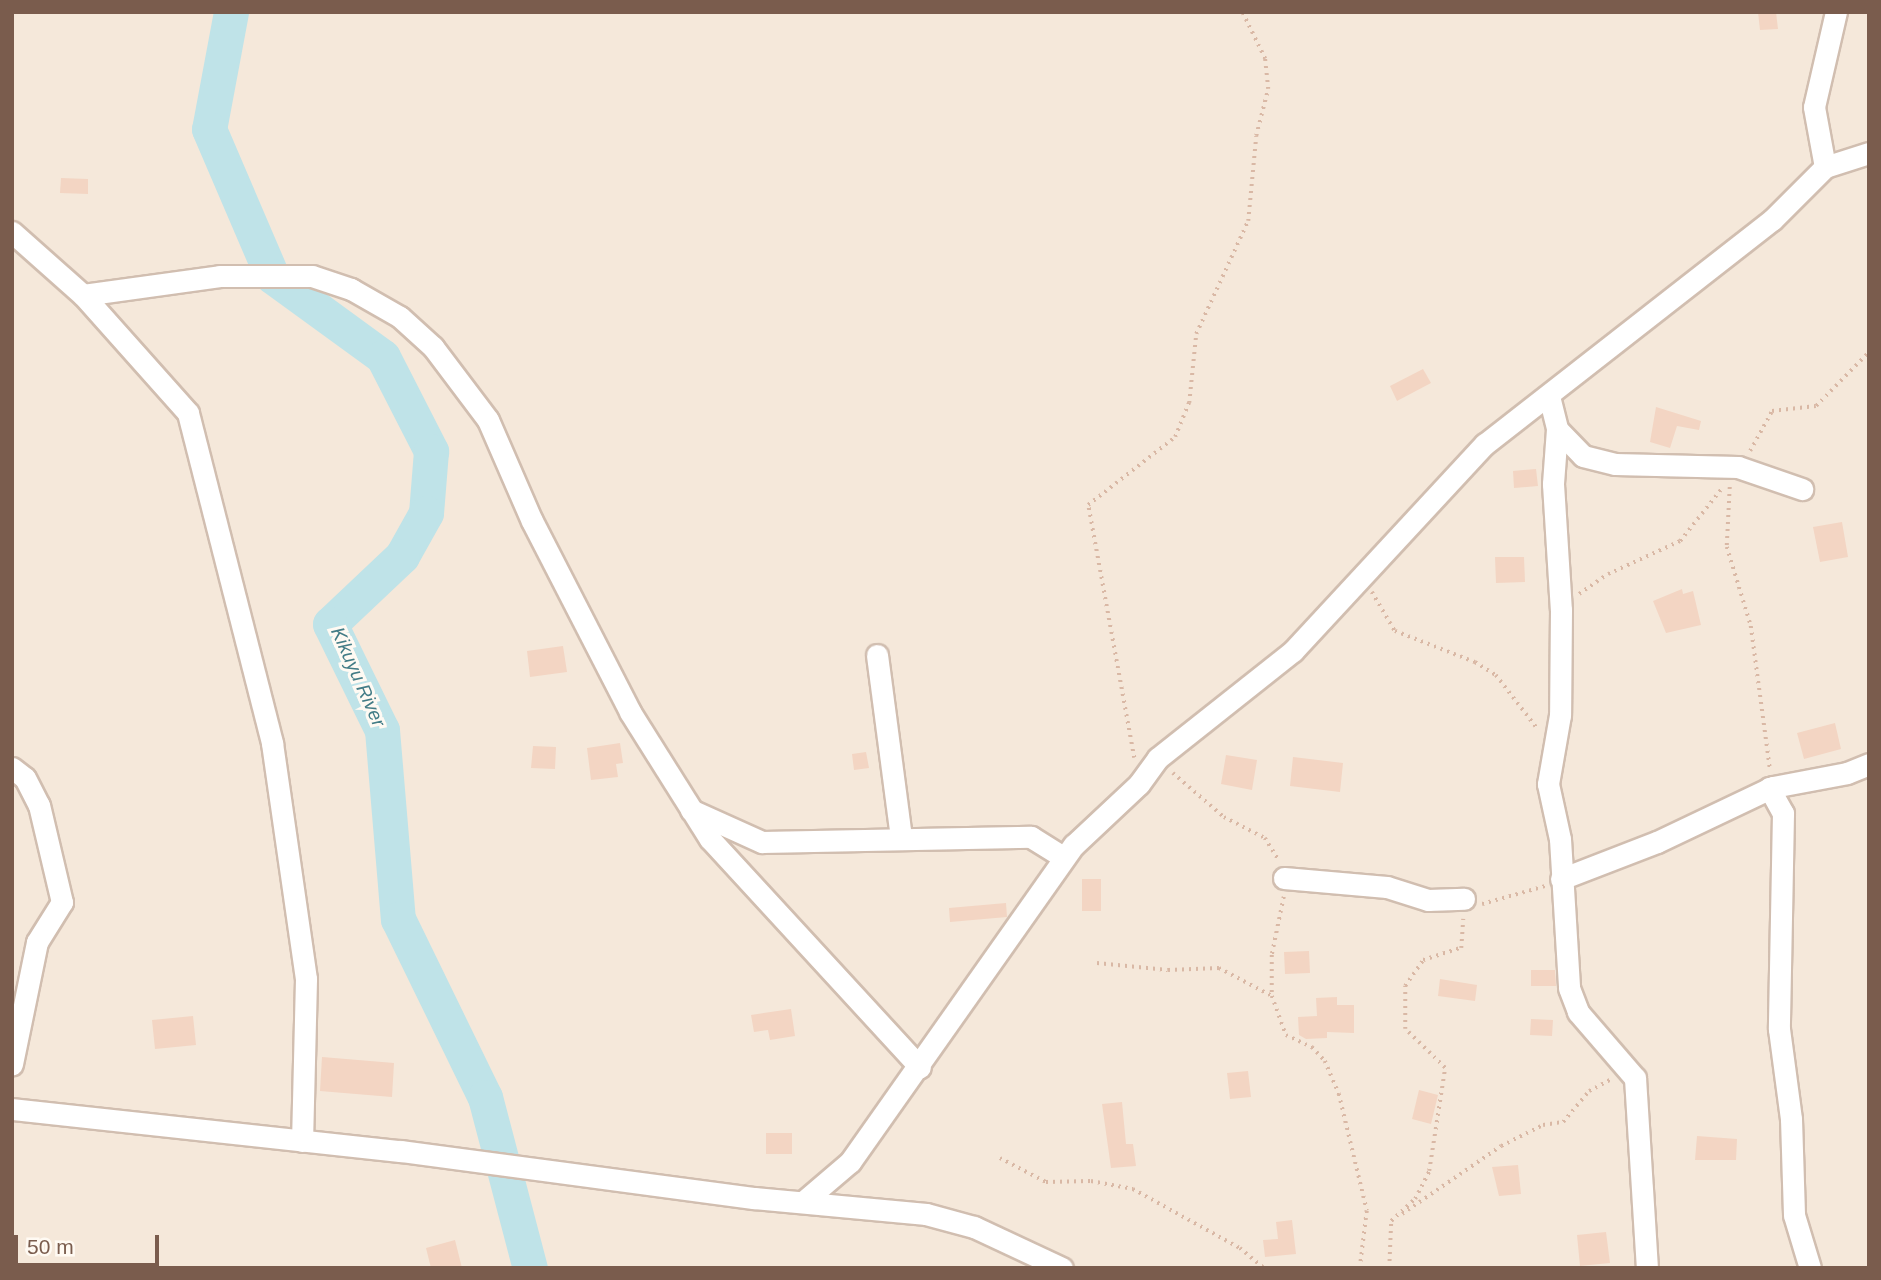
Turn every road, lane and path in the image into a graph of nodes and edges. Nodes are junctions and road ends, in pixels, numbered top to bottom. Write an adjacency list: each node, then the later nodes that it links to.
1 (1242, 12): 17 (path)
2 (1836, 12): 4 (street)
3 (1869, 153): 4 (street)
4 (1825, 167): 7 (street)
5 (12, 232): 6 (street)
6 (83, 295): 19 (street); 31 (street)
7 (1549, 396): 8 (street); 11 (street)
8 (1557, 429): 10 (street); 23 (street)
9 (1729, 484): 18 (path)
10 (1802, 489)
11 (1362, 576): 13 (path); 14 (street)
12 (877, 655): 20 (street)
13 (1539, 733)
14 (1158, 758): 17 (street); 22 (path)
15 (1869, 764): 18 (street)
16 (12, 768): 27 (street)
17 (1139, 784): 21 (street)
18 (1771, 788): 23 (street); 40 (street)
19 (691, 810): 20 (street); 28 (street)
20 (901, 838): 21 (street)
21 (1064, 858): 28 (street)
22 (1284, 878): 24 (street); 26 (path)
23 (1561, 879): 24 (path); 29 (street)
24 (1464, 904): 34 (path)
25 (1097, 963): 26 (path)
26 (1272, 996): 37 (path)
27 (12, 1064)
28 (920, 1067): 33 (street)
29 (1633, 1074): 34 (path); 39 (street)
30 (12, 1109): 31 (street)
31 (302, 1141): 33 (street)
32 (1000, 1158): 36 (path)
33 (803, 1202): 35 (street)
34 (1391, 1221): 38 (path)
35 (1062, 1268)
36 (1264, 1268)
37 (1360, 1268)
38 (1389, 1268)
39 (1647, 1268)
40 (1810, 1268)

